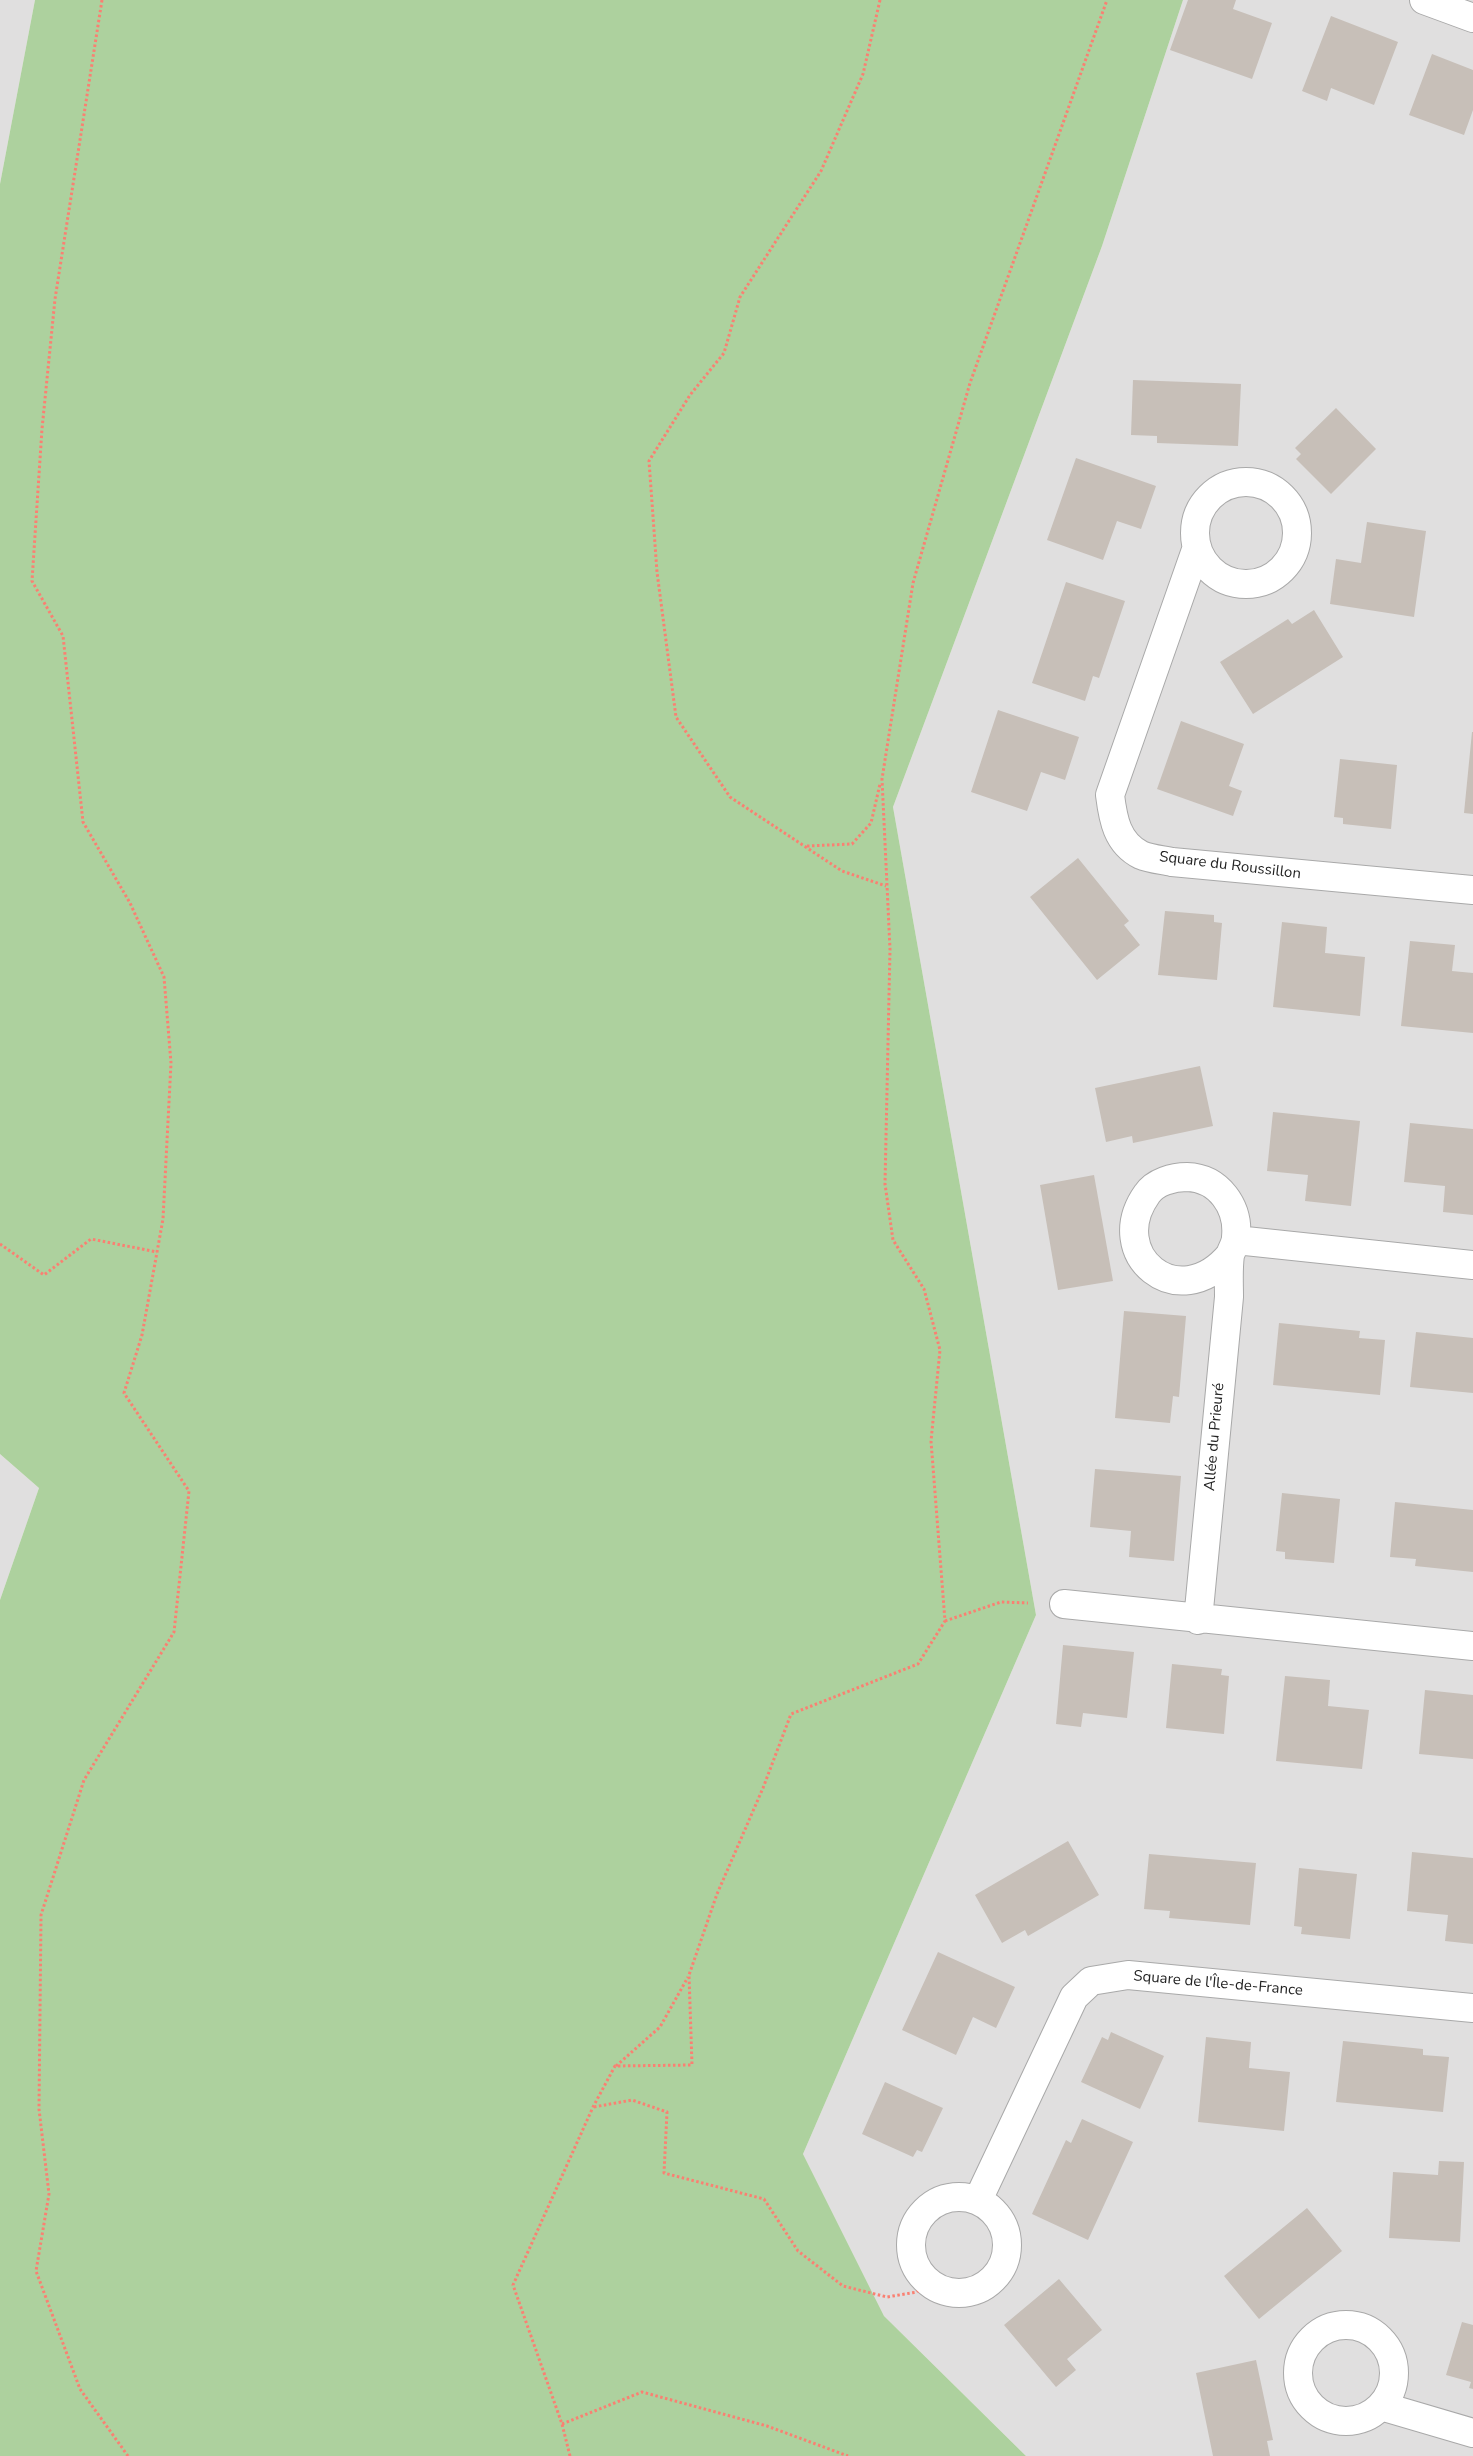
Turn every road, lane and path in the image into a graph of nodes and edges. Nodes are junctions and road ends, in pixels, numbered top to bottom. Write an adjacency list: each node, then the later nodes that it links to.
1 (102, 0): 12 (path)
2 (880, 0): 8 (path)
3 (1107, 0): 7 (path)
4 (1424, 0): 5 (street)
5 (1473, 18)
6 (1197, 547): 10 (street, Square du Roussillon)
7 (882, 779): 8 (path); 9 (path)
8 (806, 846): 9 (path)
9 (886, 886): 16 (path)
10 (1473, 890)
11 (0, 1244): 12 (path)
12 (157, 1252): 27 (path)
13 (1473, 1265): 15 (street, Allée du Prieuré)
14 (1064, 1604): 15 (street); 16 (path)
15 (1198, 1620): 17 (street)
16 (945, 1621): 18 (path)
17 (1473, 1646)
18 (688, 1975): 20 (path); 20 (path)
19 (1473, 2008): 22 (street, Square de l'Île-de-France)
20 (615, 2066): 21 (path)
21 (593, 2107): 23 (path); 25 (path)
22 (978, 2200): 23 (street); 23 (street)
23 (928, 2282)
24 (1381, 2406): 26 (street)
25 (562, 2424): 28 (path); 29 (path)
26 (1473, 2433)
27 (128, 2456)
28 (570, 2456)
29 (848, 2456)

